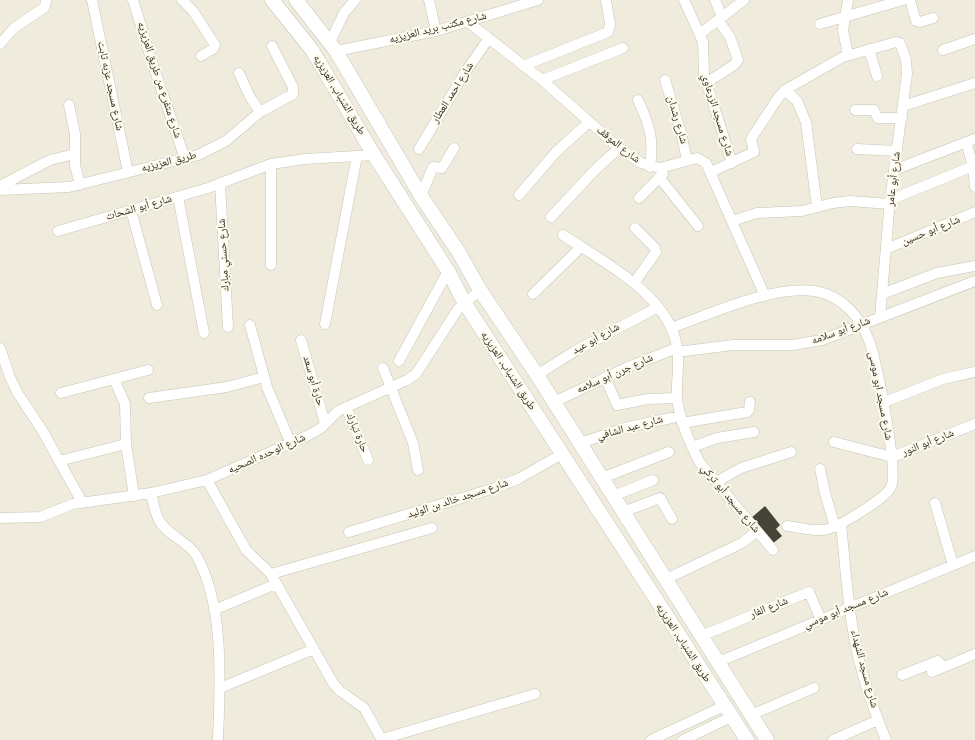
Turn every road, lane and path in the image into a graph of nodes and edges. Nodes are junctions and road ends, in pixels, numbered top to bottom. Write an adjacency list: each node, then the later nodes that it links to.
1 (46, 0): 27 (street)
2 (92, 0): 67 (street, شارع مسجد عزبه ثابت)
3 (133, 0): 59 (street, شارع متفرع من طريق العزيزيه)
4 (182, 0): 34 (street)
5 (272, 0): 57 (street, طريق الشنباب, العزيزيه)
6 (296, 0): 29 (street, طريق الشنباب, العزيزيه)
7 (355, 0): 29 (street)
8 (429, 0): 23 (street)
9 (538, 0): 17 (street, شارع مكتب بريد العزيزيه)
10 (606, 0): 35 (street)
11 (684, 0): 24 (street, شارع مسجد الزرعاوي)
12 (715, 0): 20 (street)
13 (744, 0): 20 (street)
14 (848, 0): 18 (street)
15 (902, 0): 18 (street)
16 (910, 0): 19 (street)
17 (509, 5): 21 (street, شارع مكتب بريد العزيزيه)
18 (844, 17): 22 (street); 33 (street)
19 (933, 18)
20 (720, 19): 24 (street); 40 (street)
21 (468, 22): 23 (street, شارع مكتب بريد العزيزيه); 25 (street, شارع الموقف)
22 (820, 24)
23 (436, 31): 29 (street, شارع مكتب بريد العزيزيه)
24 (701, 34): 40 (street, شارع مسجد الزرعاوي)
25 (489, 38): 35 (street, شارع الموقف); 53 (street, شارع احمد العطار)
26 (975, 39): 32 (street)
27 (0, 44)
28 (272, 46): 47 (street, طريق العزيزيه)
29 (333, 46): 76 (street, طريق الشنباب, العزيزيه)
30 (623, 48): 38 (street)
31 (869, 49): 33 (street); 37 (street); 45 (street, شارع أبو عامر)
32 (943, 50)
33 (848, 55): 42 (street)
34 (201, 56)
35 (524, 66): 38 (street, شارع الموقف)
36 (239, 73): 47 (street)
37 (876, 76)
38 (542, 80): 49 (street, شارع الموقف)
39 (665, 80): 60 (street, شارع رشدان)
40 (706, 83): 61 (street, شارع مسجد الزرعاوي)
41 (975, 83): 45 (street)
42 (785, 90): 61 (street); 80 (street)
43 (638, 100): 64 (street)
44 (69, 105): 56 (street)
45 (903, 106): 48 (street, شارع أبو عامر)
46 (855, 110): 48 (street)
47 (260, 112): 59 (street, طريق العزيزيه)
48 (902, 118): 55 (street, شارع أبو عامر)
49 (589, 122): 52 (street, شارع الموقف); 75 (street)
50 (971, 140): 63 (street); 66 (street)
51 (454, 148): 76 (street)
52 (619, 148): 64 (street, شارع الموقف); 83 (street)
53 (419, 149)
54 (857, 149): 55 (street)
55 (897, 151): 66 (street, شارع أبو عامر)
56 (75, 154): 72 (street); 73 (street)
57 (374, 155): 58 (street, شارع أبو الشحات); 93 (street, طريق الشنباب, العزيزيه)
58 (356, 156): 62 (street, شارع أبو الشحات); 105 (street)
59 (185, 159): 67 (street, طريق العزيزيه)
60 (687, 160): 65 (street, شارع الموقف); 68 (street)
61 (732, 163): 68 (street)
62 (271, 164): 71 (street, شارع أبو الشحات); 91 (street)
63 (973, 166): 70 (street); 79 (street)
64 (650, 167): 65 (street, شارع الموقف)
65 (670, 167): 69 (street)
66 (894, 170): 79 (street, شارع أبو عامر)
67 (128, 172): 72 (street, طريق العزيزيه)
68 (710, 172): 84 (street)
69 (659, 177): 78 (street); 85 (street)
70 (975, 182)
71 (220, 183): 77 (street, شارع أبو الشحات); 107 (street, شارع حسني مبارك)
72 (80, 185): 74 (street, طريق العزيزيه)
73 (0, 186)
74 (0, 190)
75 (519, 195)
76 (421, 196): 96 (street, طريق الشنباب, العزيزيه)
77 (178, 197): 81 (street, شارع أبو الشحات); 110 (street)
78 (639, 198)
79 (890, 202): 80 (street); 90 (street, شارع أبو عامر)
80 (817, 206): 84 (street)
81 (131, 210): 87 (street, شارع أبو الشحات); 101 (street)
82 (975, 212): 90 (street, شارع أبو حسين)
83 (551, 217)
84 (732, 221): 99 (street)
85 (698, 226)
86 (635, 228): 95 (street)
87 (58, 231)
88 (564, 235): 89 (street, شارع مسجد أبو تركي)
89 (581, 247): 95 (street, شارع مسجد أبو تركي); 97 (street)
90 (886, 249): 98 (street, شارع أبو عامر)
91 (271, 265)
92 (975, 266): 98 (street)
93 (448, 271): 100 (street, طريق الشنباب, العزيزيه); 115 (street)
94 (975, 281): 103 (street, شارع أبو سلامه)
95 (634, 283): 102 (street, شارع مسجد أبو تركي)
96 (480, 290): 100 (street, شارع الوحده الصحيه); 109 (street, طريق الشنباب, العزيزيه)
97 (533, 294)
98 (882, 294): 103 (street, شارع أبو عامر)
99 (765, 296): 104 (street, شارع مسجد ابو موسى); 108 (street, شارع مسجد ابو موسى)
100 (464, 302): 112 (street, طريق الشنباب, العزيزيه); 123 (street, شارع الوحده الصحيه)
101 (157, 305)
102 (658, 307): 108 (street, شارع مسجد أبو تركي); 119 (street, شارع أبو عيد)
103 (880, 316): 104 (street, شارع أبو سلامه)
104 (861, 323): 114 (street, شارع أبو سلامه); 129 (street, شارع مسجد ابو موسى)
105 (325, 324)
106 (250, 325): 120 (street)
107 (228, 327)
108 (671, 328): 114 (street, شارع مسجد أبو تركي)
109 (506, 329): 112 (street); 119 (street, طريق الشنباب, العزيزيه)
110 (204, 333)
111 (301, 340): 132 (street, حارة أبو سعد)
112 (489, 341): 142 (street, طريق الشنباب, العزيزيه)
113 (0, 348): 145 (street)
114 (677, 350): 121 (street, شارع جرن أبو سلامه); 126 (street, شارع مسجد أبو تركي)
115 (399, 361)
116 (383, 368): 123 (street)
117 (148, 370): 122 (street)
118 (975, 372): 129 (street)
119 (537, 375): 127 (street, طريق الشنباب, العزيزيه)
120 (264, 377): 125 (street); 138 (street)
121 (604, 377): 126 (street); 127 (street, شارع جرن أبو سلامه)
122 (114, 379): 124 (street); 137 (street)
123 (391, 388): 130 (street, شارع الوحده الصحيه); 147 (street)
124 (61, 393)
125 (149, 398)
126 (677, 398): 131 (street, شارع مسجد أبو تركي)
127 (554, 402): 136 (street, طريق الشنباب, العزيزيه)
128 (750, 402): 131 (street, شارع عبد الشافي)
129 (882, 403): 143 (street, شارع مسجد ابو موسى)
130 (346, 407): 132 (street, شارع الوحده الصحيه); 144 (street, حارة تبارك)
131 (682, 419): 136 (street, شارع عبد الشافي); 139 (street, شارع مسجد أبو تركي)
132 (325, 423): 138 (street, شارع الوحده الصحيه)
133 (975, 424): 143 (street, شارع أبو النور)
134 (754, 432): 139 (street)
135 (834, 442): 143 (street, شارع أبو النور)
136 (580, 443): 148 (street, طريق الشنباب, العزيزيه)
137 (126, 444): 145 (street); 153 (street)
138 (291, 444): 149 (street, شارع الوحده الصحيه)
139 (692, 447): 151 (street, شارع مسجد أبو تركي)
140 (669, 452): 148 (street)
141 (791, 452): 151 (street)
142 (562, 454): 164 (street, شارع مسجد خالد بن الوليد); 184 (street, طريق الشنباب, العزيزيه)
143 (892, 457): 160 (street, شارع مسجد ابو موسى)
144 (368, 460)
145 (59, 461): 155 (street)
146 (820, 469): 160 (street, شارع مسجد الشهداء)
147 (418, 470)
148 (602, 478): 154 (street, طريق الشنباب, العزيزيه)
149 (207, 480): 152 (street, شارع الوحده الصحيه); 168 (street)
150 (653, 480): 154 (street)
151 (716, 482): 163 (street, شارع مسجد أبو تركي)
152 (151, 493): 153 (street, شارع الوحده الصحيه); 172 (street)
153 (134, 496): 155 (street, شارع الوحده الصحيه)
154 (613, 496): 157 (street, طريق الشنباب, العزيزيه)
155 (82, 502): 158 (street, شارع الوحده الصحيه)
156 (935, 503): 167 (street)
157 (623, 512): 159 (street); 169 (street, طريق الشنباب, العزيزيه)
158 (0, 518)
159 (672, 519)
160 (838, 525): 161 (street, شارع مسجد ابو موسى); 171 (street, شارع مسجد الشهداء)
161 (787, 526)
162 (432, 528): 168 (street)
163 (757, 531): 165 (street, شارع مسجد أبو تركي); 169 (street)
164 (349, 532)
165 (773, 550)
166 (975, 556): 167 (street, شارع مسجد أبو موسي)
167 (953, 565): 171 (street, شارع مسجد أبو موسي)
168 (271, 574): 170 (street)
169 (666, 579): 174 (street, طريق الشنباب, العزيزيه)
170 (276, 584): 172 (street); 175 (street)
171 (849, 608): 173 (street, شارع مسجد أبو موسي); 186 (street, شارع مسجد الشهداء)
172 (214, 610): 181 (street)
173 (821, 620): 174 (street, شارع الفار); 177 (street, شارع مسجد أبو موسي)
174 (701, 636): 177 (street, طريق الشنباب, العزيزيه)
175 (314, 649): 181 (street); 187 (street)
176 (975, 654): 178 (street)
177 (718, 662): 185 (street, طريق الشنباب, العزيزيه)
178 (943, 667): 179 (street); 180 (street)
179 (932, 672)
180 (902, 675)
181 (220, 688): 188 (street)
182 (814, 688): 185 (street)
183 (535, 694): 187 (street)
184 (727, 712): 189 (street); 190 (street); 191 (street, طريق الشنباب, العزيزيه)
185 (751, 715): 192 (street, طريق الشنباب, العزيزيه)
186 (878, 720): 193 (street); 194 (street, شارع مسجد الشهداء)
187 (382, 739)
188 (218, 740)
189 (651, 740)
190 (683, 740)
191 (747, 740)
192 (767, 740)
193 (833, 740)
194 (886, 740)

